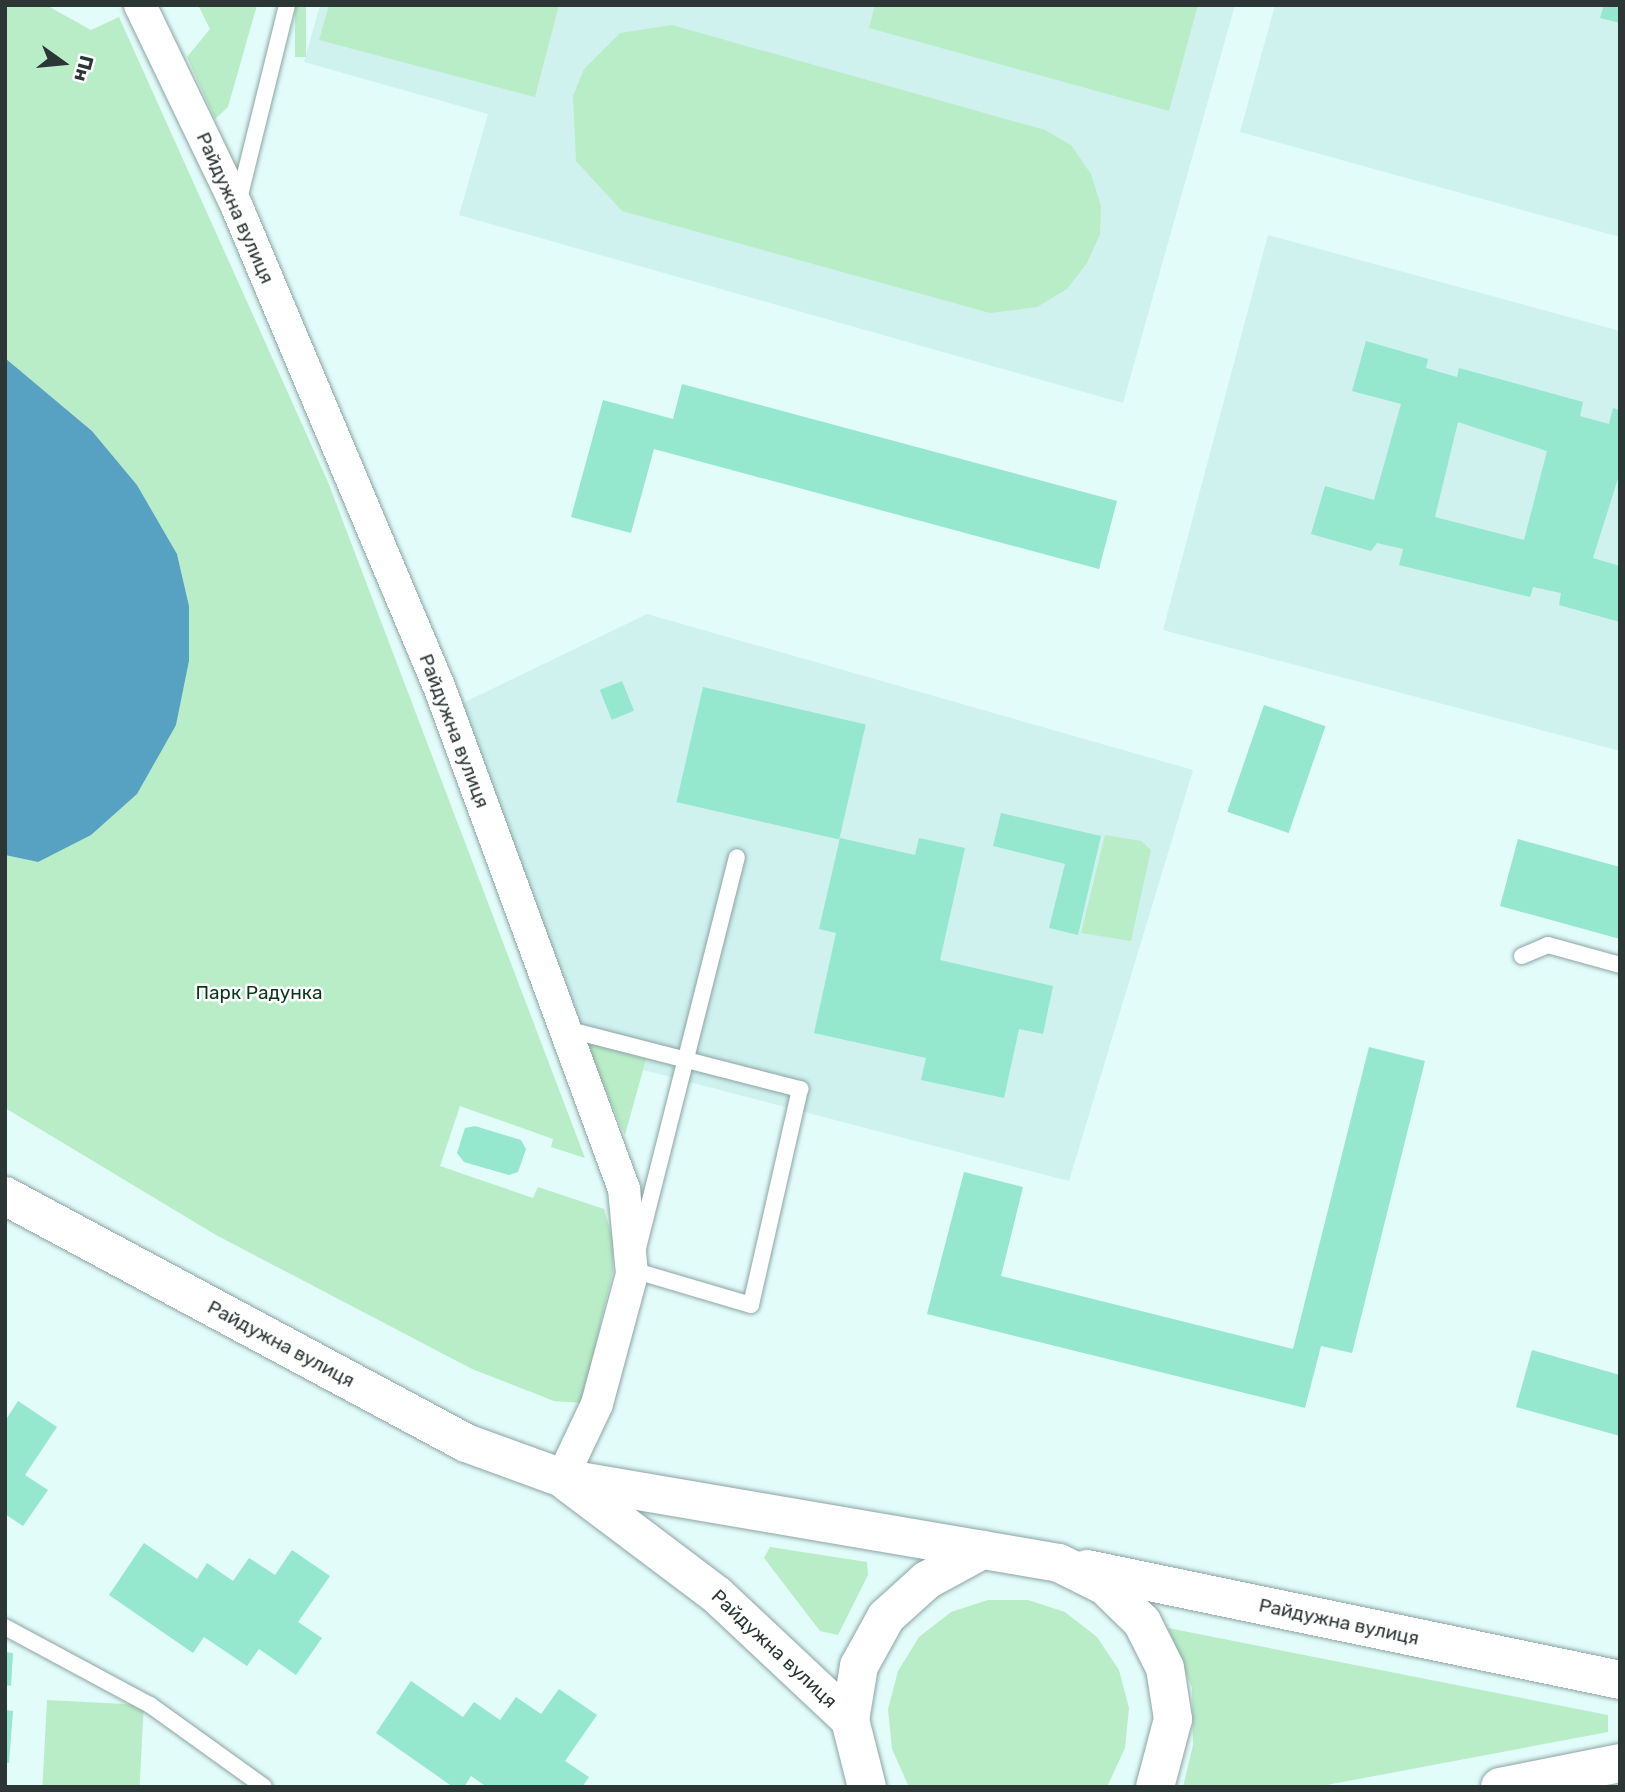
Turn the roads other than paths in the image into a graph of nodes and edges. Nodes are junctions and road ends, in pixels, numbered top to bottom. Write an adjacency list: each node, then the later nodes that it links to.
1 (140, 5): 3 (street, Райдужна вулиця)
2 (287, 5): 3 (lane)
3 (237, 207): 7 (street, Райдужна вулиця)
4 (737, 857): 8 (lane)
5 (1522, 956): 6 (lane)
6 (1620, 965)
7 (566, 1029): 8 (lane); 10 (street, Райдужна вулиця)
8 (688, 1061): 10 (lane); 10 (lane)
9 (5, 1196): 11 (street, Райдужна вулиця)
10 (632, 1274): 11 (street, Райдужна вулиця)
11 (562, 1478): 12 (street, Райдужна вулиця); 16 (street, Райдужна вулиця)
12 (982, 1549): 13 (street, Райдужна вулиця); 16 (street)
13 (1059, 1563): 15 (street, Райдужна вулиця); 20 (street)
14 (5, 1627): 19 (lane)
15 (1620, 1680)
16 (850, 1720): 18 (street)
17 (1595, 1773): 21 (street)
18 (860, 1783)
19 (264, 1787)
20 (1155, 1787)
21 (1500, 1787)

